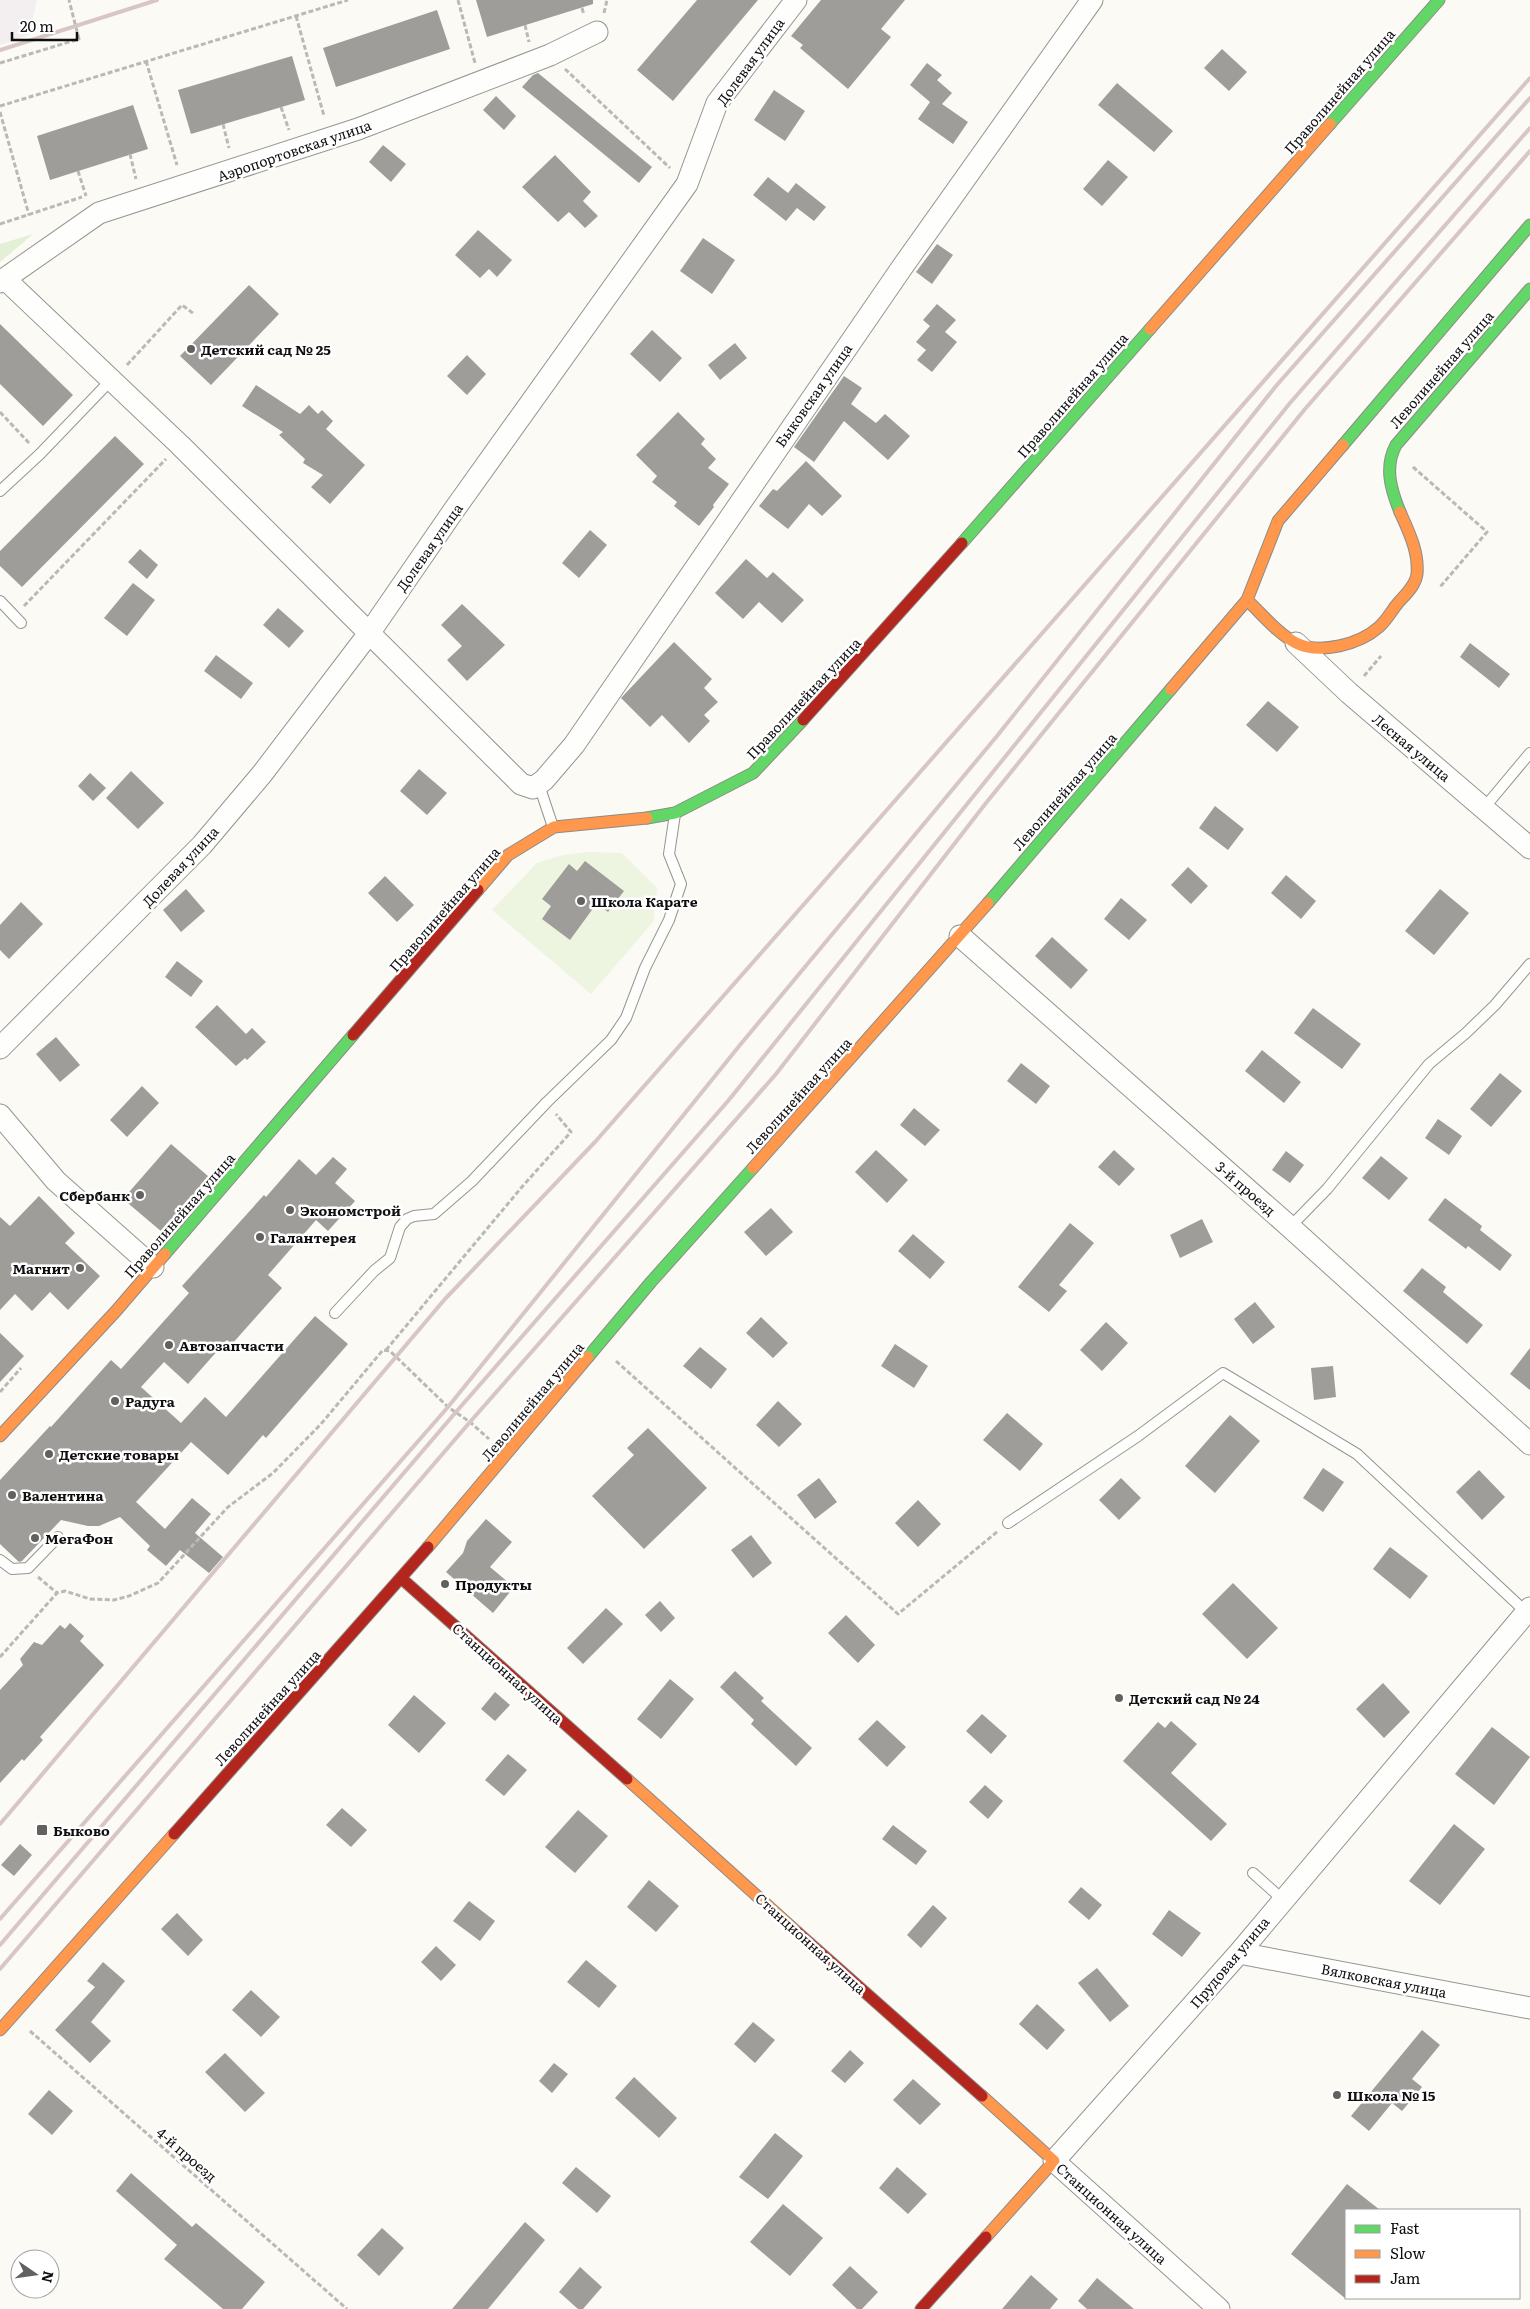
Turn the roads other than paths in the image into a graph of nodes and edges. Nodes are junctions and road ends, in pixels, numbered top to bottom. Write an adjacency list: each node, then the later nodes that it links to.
1 (796, 0): 13 (street, Долевая улица)
2 (1092, 0): 16 (street, Быковская улица)
3 (1439, 0): 18 (main road, Праволинейная улица)
4 (597, 32): 6 (street, Аэропортовская улица)
5 (1530, 225): 10 (main road, Леволинейная улица)
6 (2, 281): 8 (street)
7 (1530, 289): 14 (main road, Леволинейная улица)
8 (111, 380): 9 (lane); 13 (street)
9 (0, 491)
10 (1247, 600): 14 (main road); 21 (main road, Леволинейная улица)
11 (0, 602): 12 (lane)
12 (18, 619)
13 (370, 632): 16 (street); 23 (street, Долевая улица)
14 (1296, 643): 17 (street, Лесная улица)
15 (1530, 754): 17 (lane)
16 (536, 786): 19 (lane)
17 (1484, 808): 20 (street, Лесная улица)
18 (675, 813): 19 (main road, Праволинейная улица); 27 (lane)
19 (554, 828): 26 (main road, Праволинейная улица)
20 (1530, 848)
21 (960, 936): 25 (street, 3-й проезд); 33 (main road, Леволинейная улица)
22 (1530, 964): 25 (lane)
23 (0, 1048)
24 (0, 1115): 26 (street)
25 (1290, 1227): 29 (street, 3-й проезд)
26 (153, 1267): 28 (main road, Праволинейная улица)
27 (335, 1313)
28 (0, 1436)
29 (1530, 1444)
30 (1008, 1522): 34 (lane)
31 (58, 1537): 32 (lane)
32 (0, 1560)
33 (401, 1578): 39 (main road, Леволинейная улица); 40 (main road, Станционная улица)
34 (1528, 1610): 36 (street, Прудовая улица)
35 (1254, 1873): 36 (lane)
36 (1282, 1899): 37 (street, Прудовая улица)
37 (1239, 1953): 38 (street, Вялковская улица); 40 (street, Прудовая улица)
38 (1530, 2008)
39 (0, 2030)
40 (1054, 2161): 41 (main road, Прудовая улица); 42 (street, Станционная улица)
41 (921, 2309)
42 (1219, 2309)

